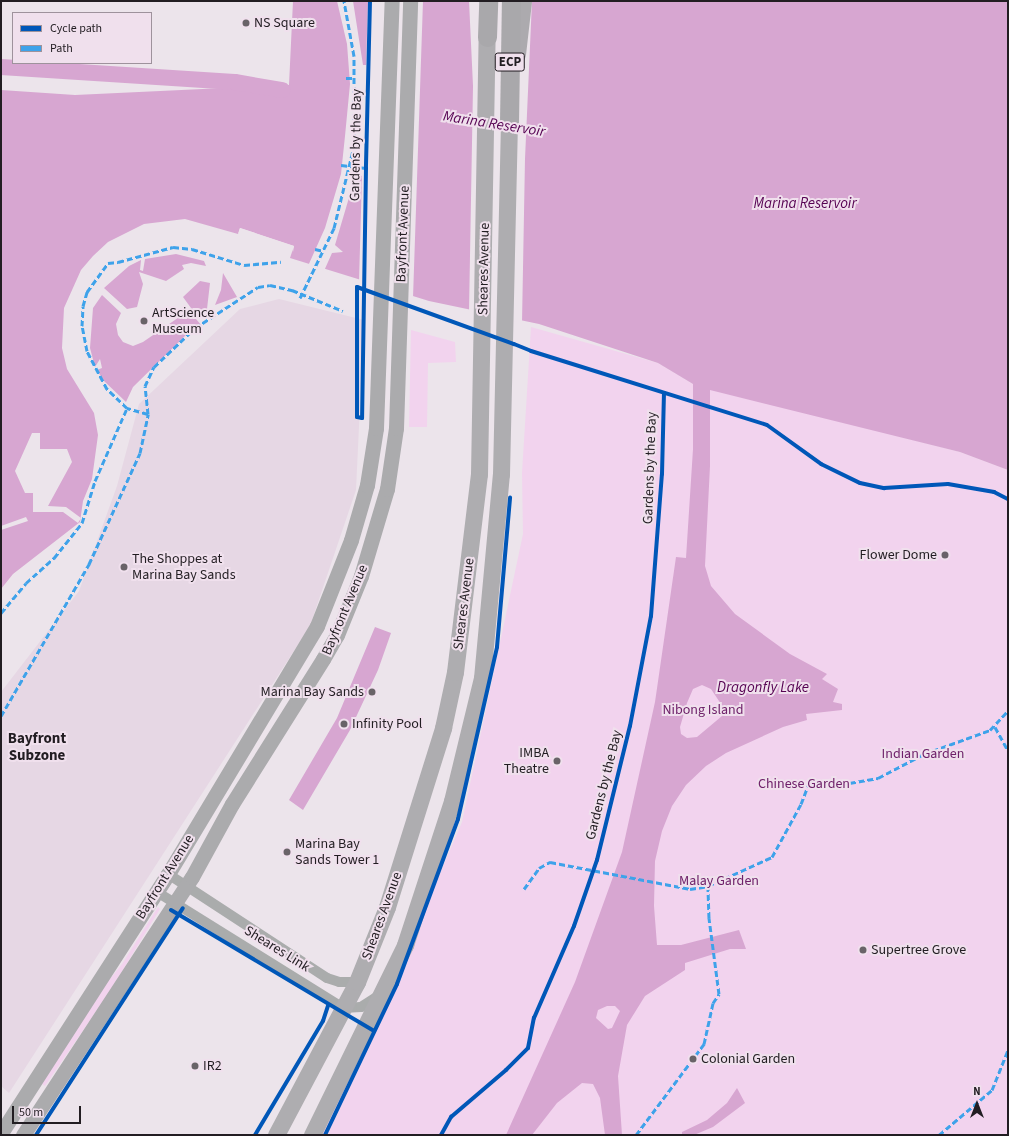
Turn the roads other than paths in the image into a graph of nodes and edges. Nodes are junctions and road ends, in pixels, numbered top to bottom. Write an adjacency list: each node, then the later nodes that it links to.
1 (392, 1): 9 (main road, Bayfront Avenue)
2 (410, 1): 10 (main road, Bayfront Avenue)
3 (482, 1): 7 (highway)
4 (488, 1): 7 (highway, ECP)
5 (511, 1): 8 (highway, ECP)
6 (524, 1): 8 (highway)
7 (487, 37): 13 (main road, Sheares Avenue)
8 (509, 123): 14 (main road, Sheares Avenue)
9 (168, 874): 10 (street, Sheares Link); 11 (main road, Bayfront Avenue)
10 (187, 886): 12 (main road, Bayfront Avenue); 13 (street, Sheares Link)
11 (157, 892): 12 (street, Sheares Link); 16 (main road, Bayfront Avenue)
12 (175, 903): 15 (street, Sheares Link); 17 (main road, Bayfront Avenue)
13 (357, 982): 15 (main road, Sheares Avenue)
14 (385, 992): 15 (street); 19 (main road, Sheares Avenue)
15 (343, 1008): 18 (main road, Sheares Avenue)
16 (1, 1133)
17 (23, 1135)
18 (276, 1135)
19 (312, 1135)

